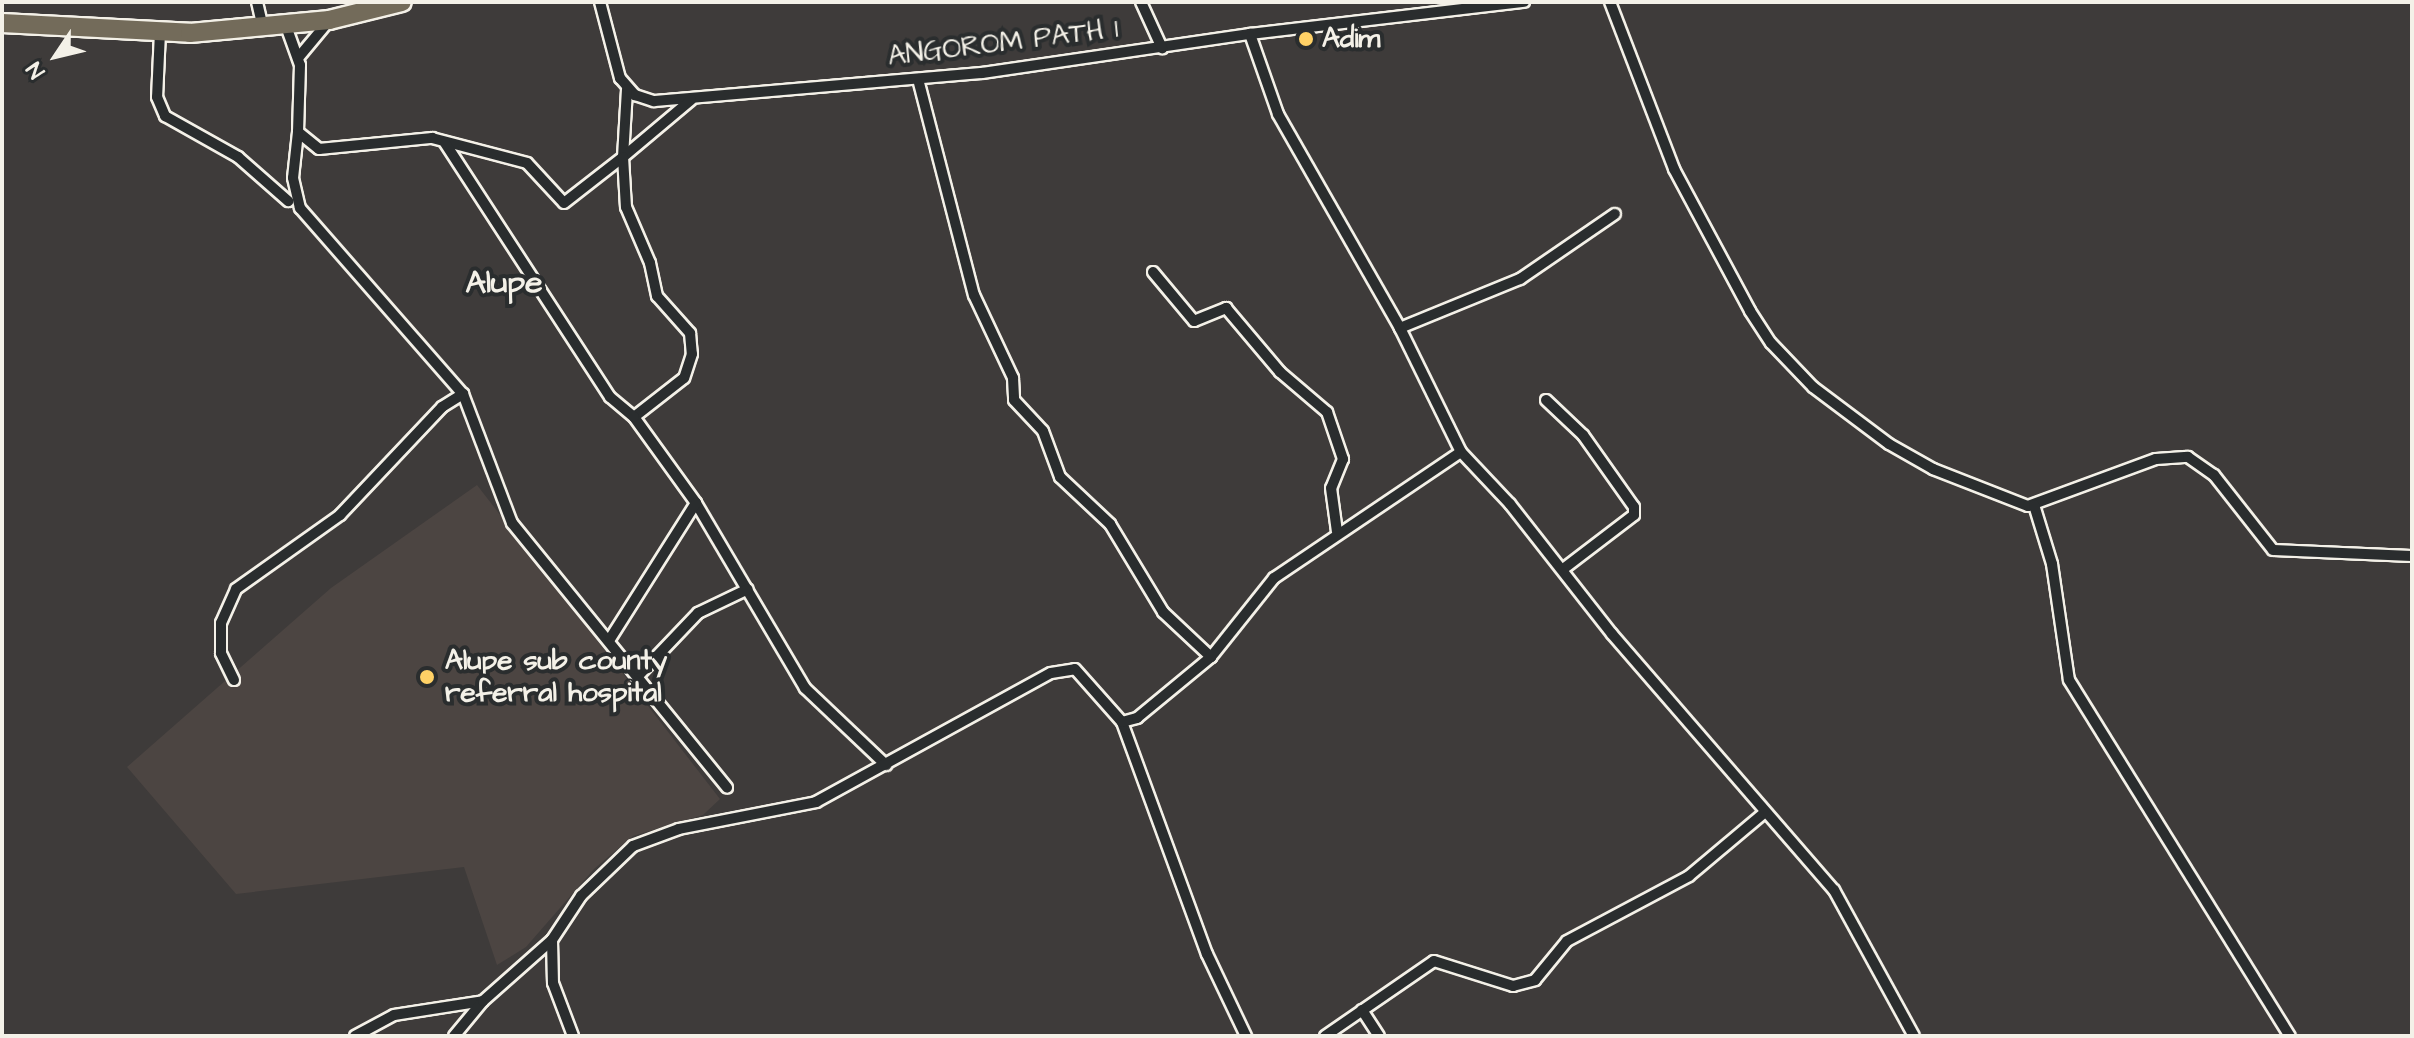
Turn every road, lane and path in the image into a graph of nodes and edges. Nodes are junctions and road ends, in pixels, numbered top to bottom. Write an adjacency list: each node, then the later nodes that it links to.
1 (257, 2): 10 (street)
2 (402, 2): 7 (highway)
3 (600, 2): 16 (street)
4 (1141, 2): 13 (street)
5 (1524, 2): 12 (street, ANGOROM PATH 1)
6 (1610, 2): 30 (street)
7 (329, 20): 9 (highway); 14 (street)
8 (2, 23): 11 (highway)
9 (286, 26): 10 (highway); 14 (street)
10 (263, 28): 11 (highway)
11 (160, 32): 21 (street)
12 (1250, 34): 13 (street, ANGOROM PATH 1); 24 (street)
13 (1162, 48): 15 (street, ANGOROM PATH 1)
14 (298, 58): 18 (street)
15 (918, 79): 17 (street, ANGOROM PATH 1); 36 (street)
16 (627, 89): 17 (street, ANGOROM PATH 1); 20 (street)
17 (691, 100): 20 (street)
18 (298, 132): 19 (street); 25 (street)
19 (444, 142): 20 (street); 27 (street)
20 (623, 157): 27 (street)
21 (288, 201)
22 (1615, 214): 24 (street)
23 (1153, 272): 31 (street)
24 (1400, 328): 28 (street)
25 (463, 394): 35 (street); 38 (street)
26 (1546, 400): 33 (street)
27 (634, 417): 29 (street)
28 (1461, 452): 31 (street); 33 (street)
29 (696, 503): 34 (street); 35 (street)
30 (2034, 505): 32 (street); 53 (street)
31 (1337, 532): 36 (street)
32 (2412, 556)
33 (1563, 569): 42 (street)
34 (748, 589): 37 (street); 40 (street)
35 (610, 639): 37 (street)
36 (1211, 657): 39 (street)
37 (639, 675): 41 (street)
38 (234, 680)
39 (1122, 722): 40 (street); 49 (street)
40 (886, 765): 43 (street)
41 (727, 788)
42 (1764, 813): 45 (street); 52 (street)
43 (552, 940): 44 (street); 48 (street)
44 (483, 1001): 46 (street); 47 (street)
45 (1362, 1010): 50 (street); 51 (street)
46 (355, 1036)
47 (454, 1036)
48 (573, 1036)
49 (1246, 1036)
50 (1325, 1036)
51 (1379, 1036)
52 (1914, 1036)
53 (2290, 1036)

